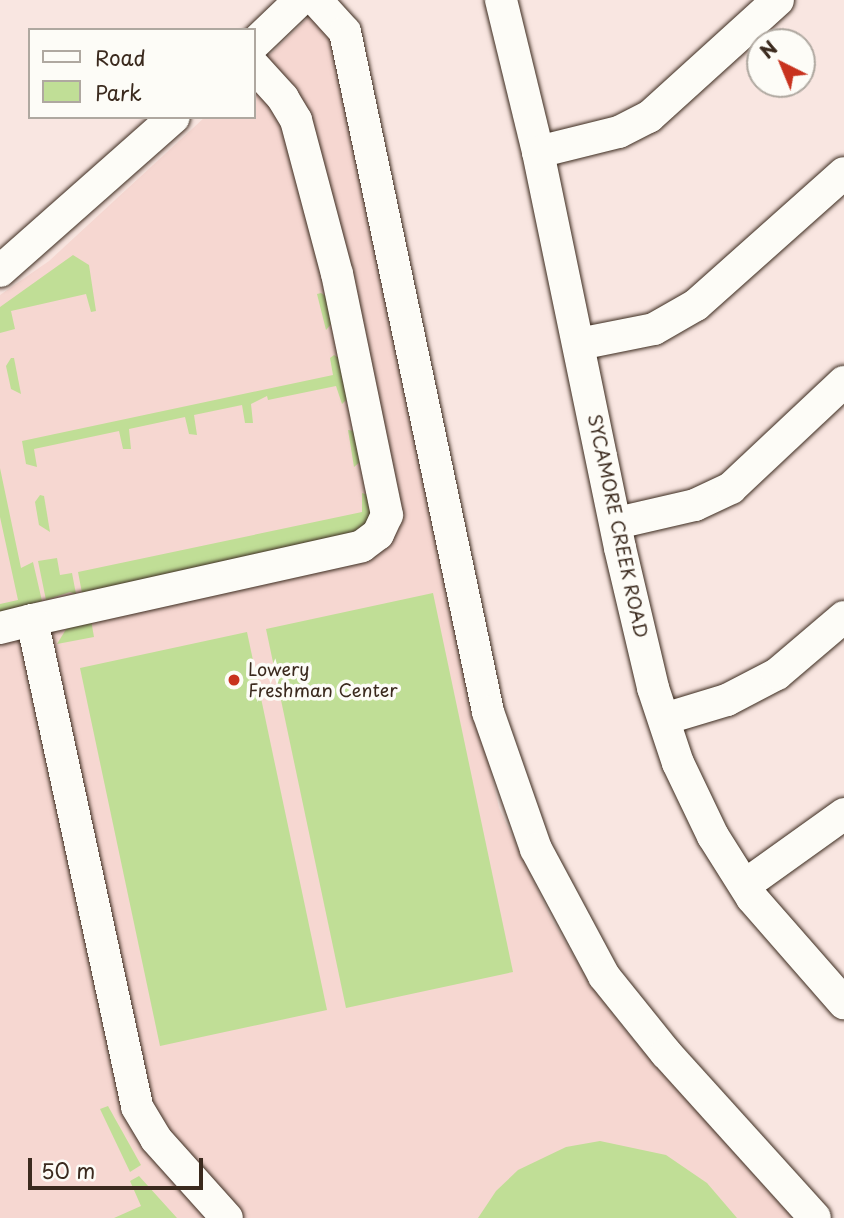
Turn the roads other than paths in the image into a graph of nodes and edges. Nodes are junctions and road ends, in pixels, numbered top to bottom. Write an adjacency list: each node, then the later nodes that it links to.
1 (300, 0): 5 (street)
2 (316, 0): 22 (street)
3 (778, 0): 8 (street)
4 (508, 1): 8 (street, SYCAMORE CREEK ROAD)
5 (256, 42)
6 (256, 68): 15 (street)
7 (172, 119): 10 (street)
8 (538, 152): 11 (street, SYCAMORE CREEK ROAD)
9 (844, 173): 11 (street)
10 (0, 271)
11 (579, 344): 13 (street, SYCAMORE CREEK ROAD)
12 (844, 382): 13 (street)
13 (617, 523): 17 (street, SYCAMORE CREEK ROAD)
14 (844, 617): 17 (street)
15 (32, 620): 16 (street); 21 (street)
16 (0, 628)
17 (664, 719): 19 (street, SYCAMORE CREEK ROAD)
18 (844, 814): 19 (street)
19 (745, 885): 20 (street, SYCAMORE CREEK ROAD)
20 (844, 1003)
21 (227, 1218)
22 (816, 1218)

